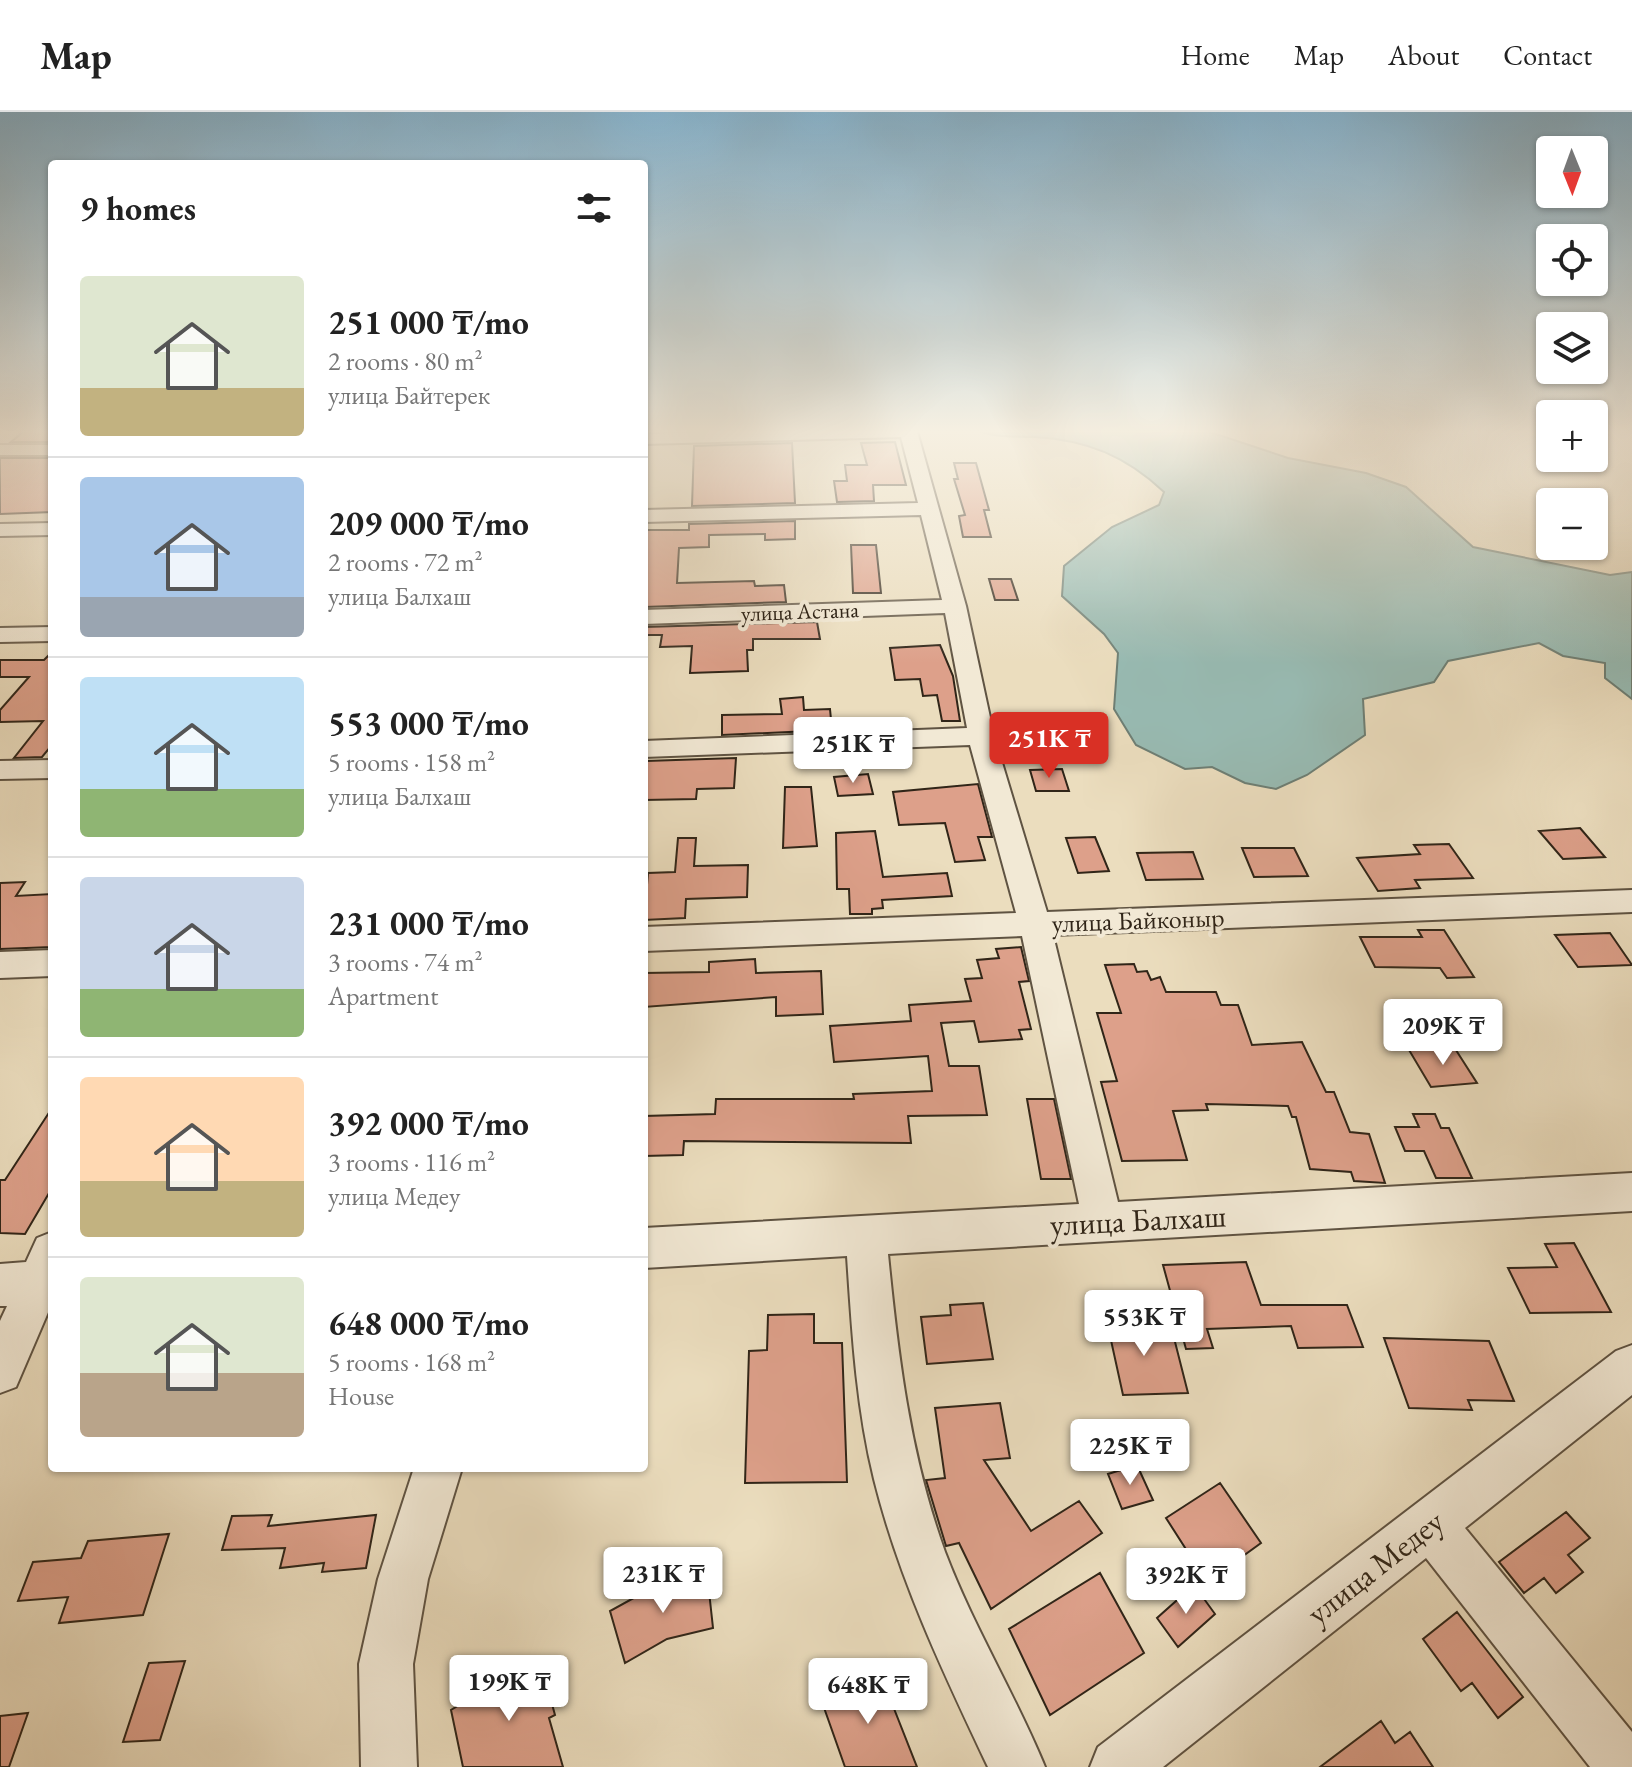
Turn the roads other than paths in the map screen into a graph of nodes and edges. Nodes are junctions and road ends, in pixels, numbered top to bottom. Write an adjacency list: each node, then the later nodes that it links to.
1 (928, 509): 2 (street); 5 (street)
2 (648, 516)
3 (48, 529): 4 (street)
4 (0, 530)
5 (955, 606): 6 (street, улица Астана); 9 (street)
6 (648, 617)
7 (48, 634): 8 (street)
8 (0, 635)
9 (981, 736): 10 (street); 14 (street)
10 (648, 749)
11 (48, 769): 12 (street)
12 (0, 770)
13 (1632, 901): 14 (street, улица Байконыр)
14 (1035, 924): 15 (street, улица Байконыр); 19 (street)
15 (648, 939)
16 (48, 963): 17 (street)
17 (0, 965)
18 (1632, 1192): 19 (street, улица Балхаш)
19 (1103, 1222): 20 (street, улица Балхаш)
20 (866, 1236): 21 (street, улица Балхаш); 28 (street)
21 (648, 1248)
22 (35, 1275): 24 (street)
23 (1632, 1367): 26 (street, улица Медеу)
24 (0, 1371)
25 (437, 1472): 27 (street)
26 (1430, 1524): 29 (street, улица Медеу); 30 (street)
27 (389, 1767)
28 (1017, 1767)
29 (1118, 1767)
30 (1625, 1767)

